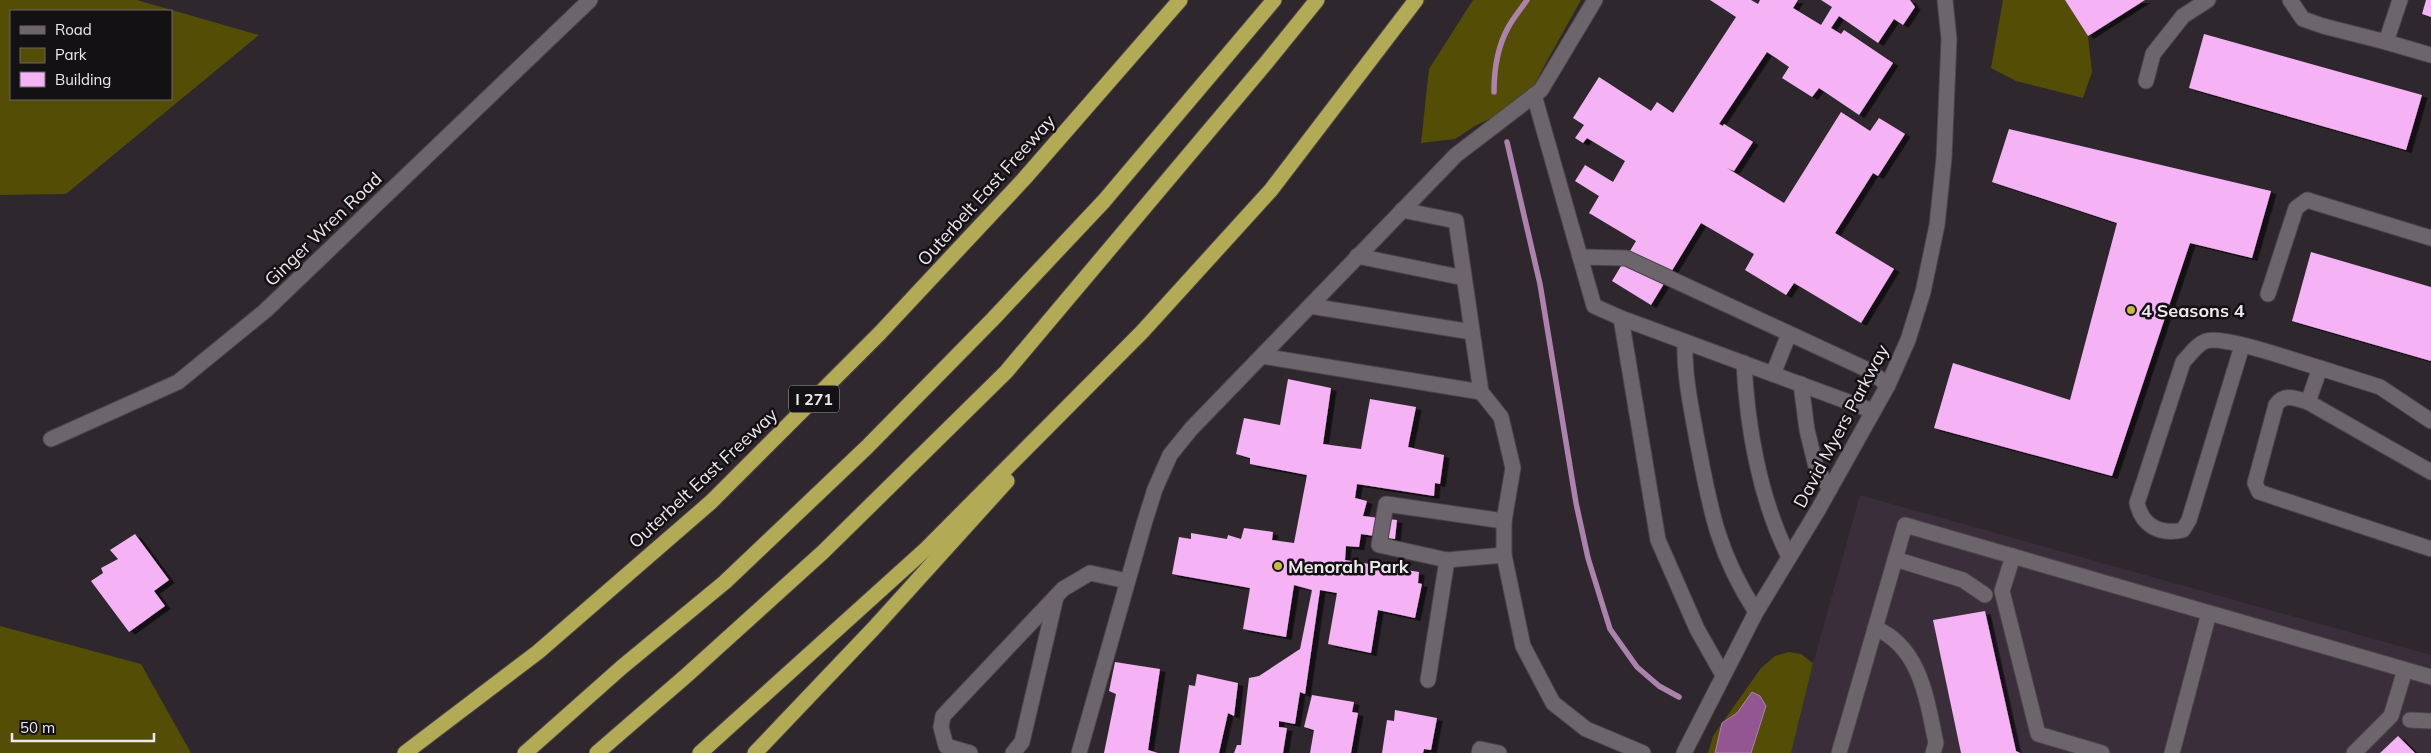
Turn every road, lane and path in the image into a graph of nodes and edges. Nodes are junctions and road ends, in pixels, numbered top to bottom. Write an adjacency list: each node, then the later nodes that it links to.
1 (1180, 0): 60 (highway, Outerbelt East Freeway / I 271)
2 (1274, 0): 61 (highway)
3 (1317, 0): 62 (highway)
4 (1416, 0): 23 (highway)
5 (1595, 0): 14 (street)
6 (1945, 0): 33 (street, David Myers Parkway)
7 (2208, 0): 13 (street)
8 (2290, 0): 11 (street)
9 (2400, 0): 11 (street)
10 (581, 3): 38 (street, Ginger Wren Road)
11 (2386, 42): 12 (street)
12 (2431, 55)
13 (2146, 81)
14 (1534, 95): 15 (street); 18 (street)
15 (1402, 210): 17 (street); 19 (street)
16 (2431, 238): 20 (street)
17 (1358, 256): 19 (street); 21 (street)
18 (1580, 257): 22 (street); 25 (street)
19 (1464, 278): 24 (street)
20 (2268, 294)
21 (1310, 306): 24 (street); 28 (street)
22 (1621, 318): 26 (street); 55 (street)
23 (1142, 332): 63 (highway); 64 (highway)
24 (1472, 332): 34 (street)
25 (1789, 334): 31 (street); 33 (street)
26 (1685, 342): 29 (street); 51 (street)
27 (2242, 346): 27 (street); 30 (street)
28 (1262, 356): 34 (street); 48 (street)
29 (1744, 363): 31 (street); 45 (street)
30 (2320, 368): 35 (street); 37 (street)
31 (1773, 374): 32 (street)
32 (1801, 384): 36 (street); 40 (street)
33 (1888, 385): 36 (street, David Myers Parkway)
34 (1480, 392): 41 (street)
35 (2308, 402): 39 (street); 42 (street)
36 (1873, 411): 40 (street, David Myers Parkway)
37 (2431, 421)
38 (51, 440)
39 (2431, 472)
40 (1830, 488): 45 (street, David Myers Parkway)
41 (1504, 522): 43 (street); 47 (street)
42 (2431, 549)
43 (1504, 555): 47 (street); 70 (street)
44 (2013, 556): 46 (street); 52 (street); 74 (street)
45 (1789, 557): 51 (street, David Myers Parkway)
46 (1895, 559): 49 (street); 53 (street)
47 (1447, 560): 57 (street)
48 (1127, 581): 50 (street); 67 (street)
49 (1985, 595)
50 (1057, 596): 65 (street); 66 (street)
51 (1756, 612): 55 (street, David Myers Parkway)
52 (2210, 613): 54 (street); 75 (street)
53 (1876, 628): 72 (street); 73 (street)
54 (2405, 670): 56 (street); 76 (street)
55 (1723, 674): 71 (street, David Myers Parkway)
56 (2431, 677)
57 (1428, 680)
58 (2410, 720): 59 (street)
59 (2431, 721)
60 (405, 753)
61 (525, 753)
62 (597, 753)
63 (700, 753)
64 (755, 753)
65 (970, 753)
66 (1013, 753)
67 (1080, 753)
68 (1480, 753): 69 (street)
69 (1498, 753)
70 (1643, 753)
71 (1684, 753)
72 (1839, 753)
73 (1933, 753)
74 (2102, 753)
75 (2172, 753)
76 (2354, 753)

